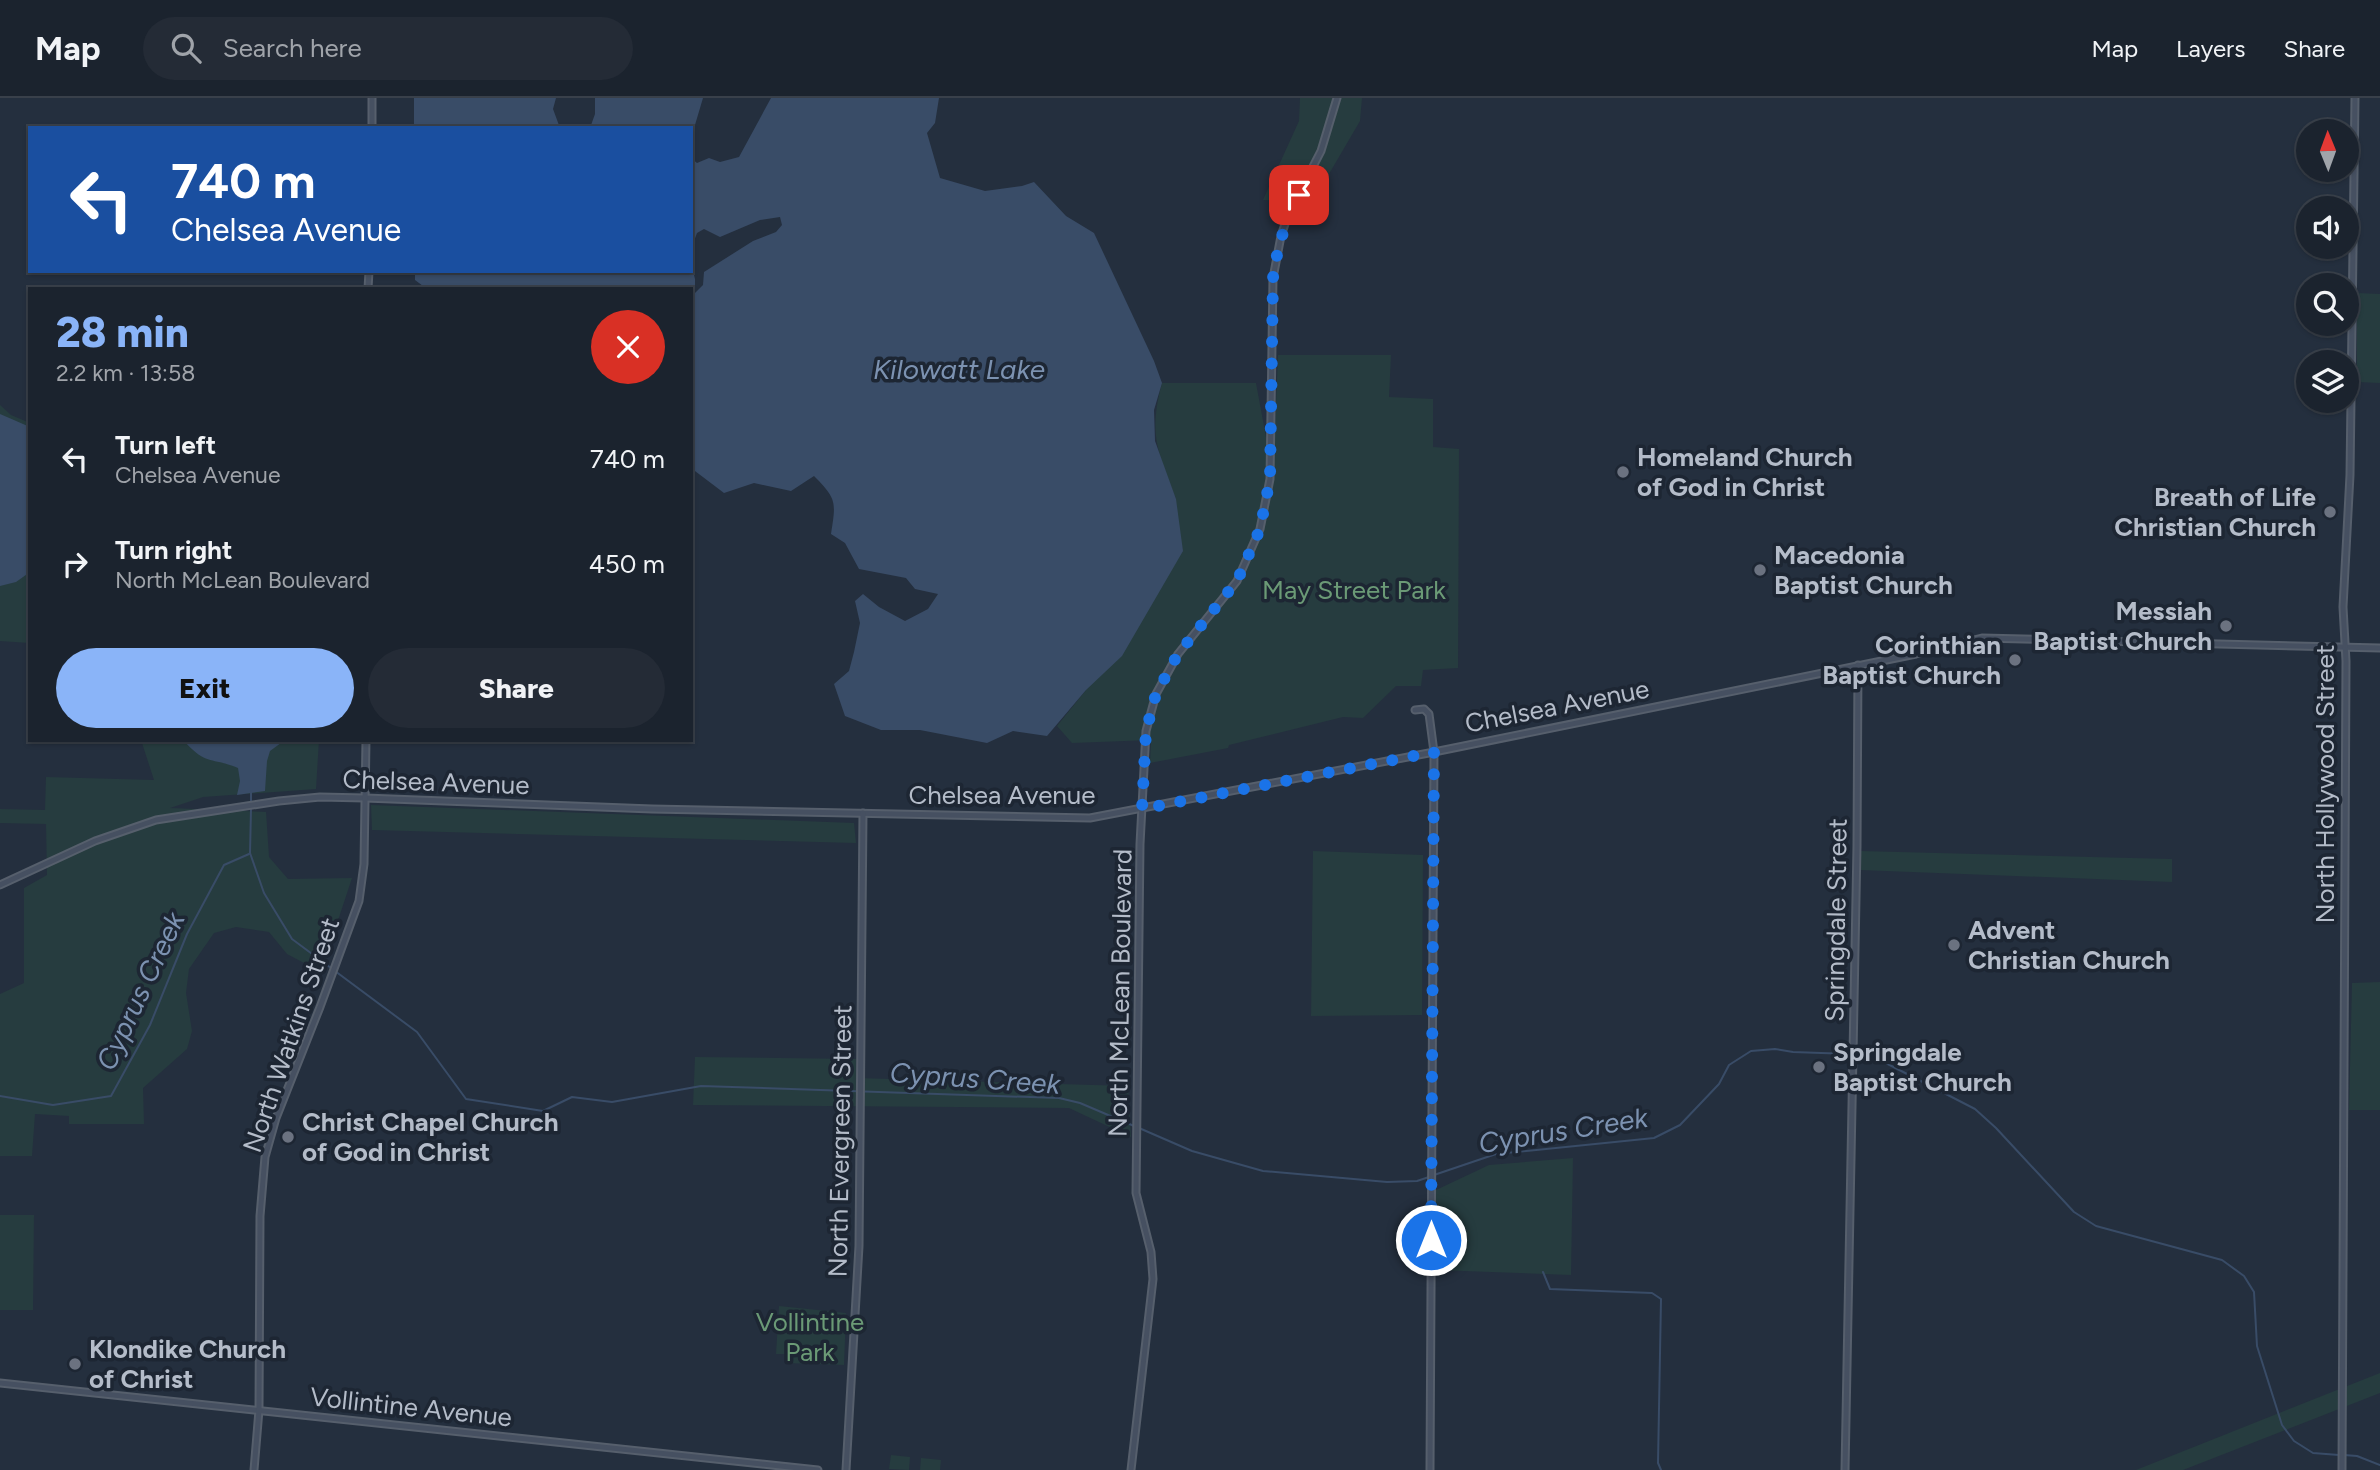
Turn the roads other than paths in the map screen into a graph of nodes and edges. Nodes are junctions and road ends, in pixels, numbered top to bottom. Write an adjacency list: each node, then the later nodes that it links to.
1 (372, 98): 4 (main road)
2 (1337, 98): 12 (main road, North McLean Boulevard)
3 (2355, 98): 5 (main road, North Hollywood Street)
4 (372, 126)
5 (2344, 648): 6 (main road, Chelsea Avenue); 7 (main road, Chelsea Avenue); 23 (main road, North Hollywood Street)
6 (2380, 648)
7 (1858, 665): 10 (main road, Chelsea Avenue); 22 (main road, Springdale Street)
8 (1415, 709): 10 (main road)
9 (366, 742): 11 (main road, North Watkins Street)
10 (1434, 752): 12 (main road, Chelsea Avenue); 21 (main road)
11 (365, 798): 13 (main road, Chelsea Avenue); 14 (main road, Chelsea Avenue); 16 (main road, North Watkins Street)
12 (1142, 809): 13 (main road, Chelsea Avenue); 20 (main road, North McLean Boulevard)
13 (863, 813): 19 (main road, North Evergreen Street)
14 (0, 885)
15 (0, 1383): 16 (main road, Vollintine Avenue)
16 (259, 1410): 17 (main road, North Watkins Street); 18 (main road, Vollintine Avenue)
17 (254, 1470)
18 (818, 1470)
19 (846, 1470)
20 (1131, 1470)
21 (1430, 1470)
22 (1845, 1470)
23 (2342, 1470)

